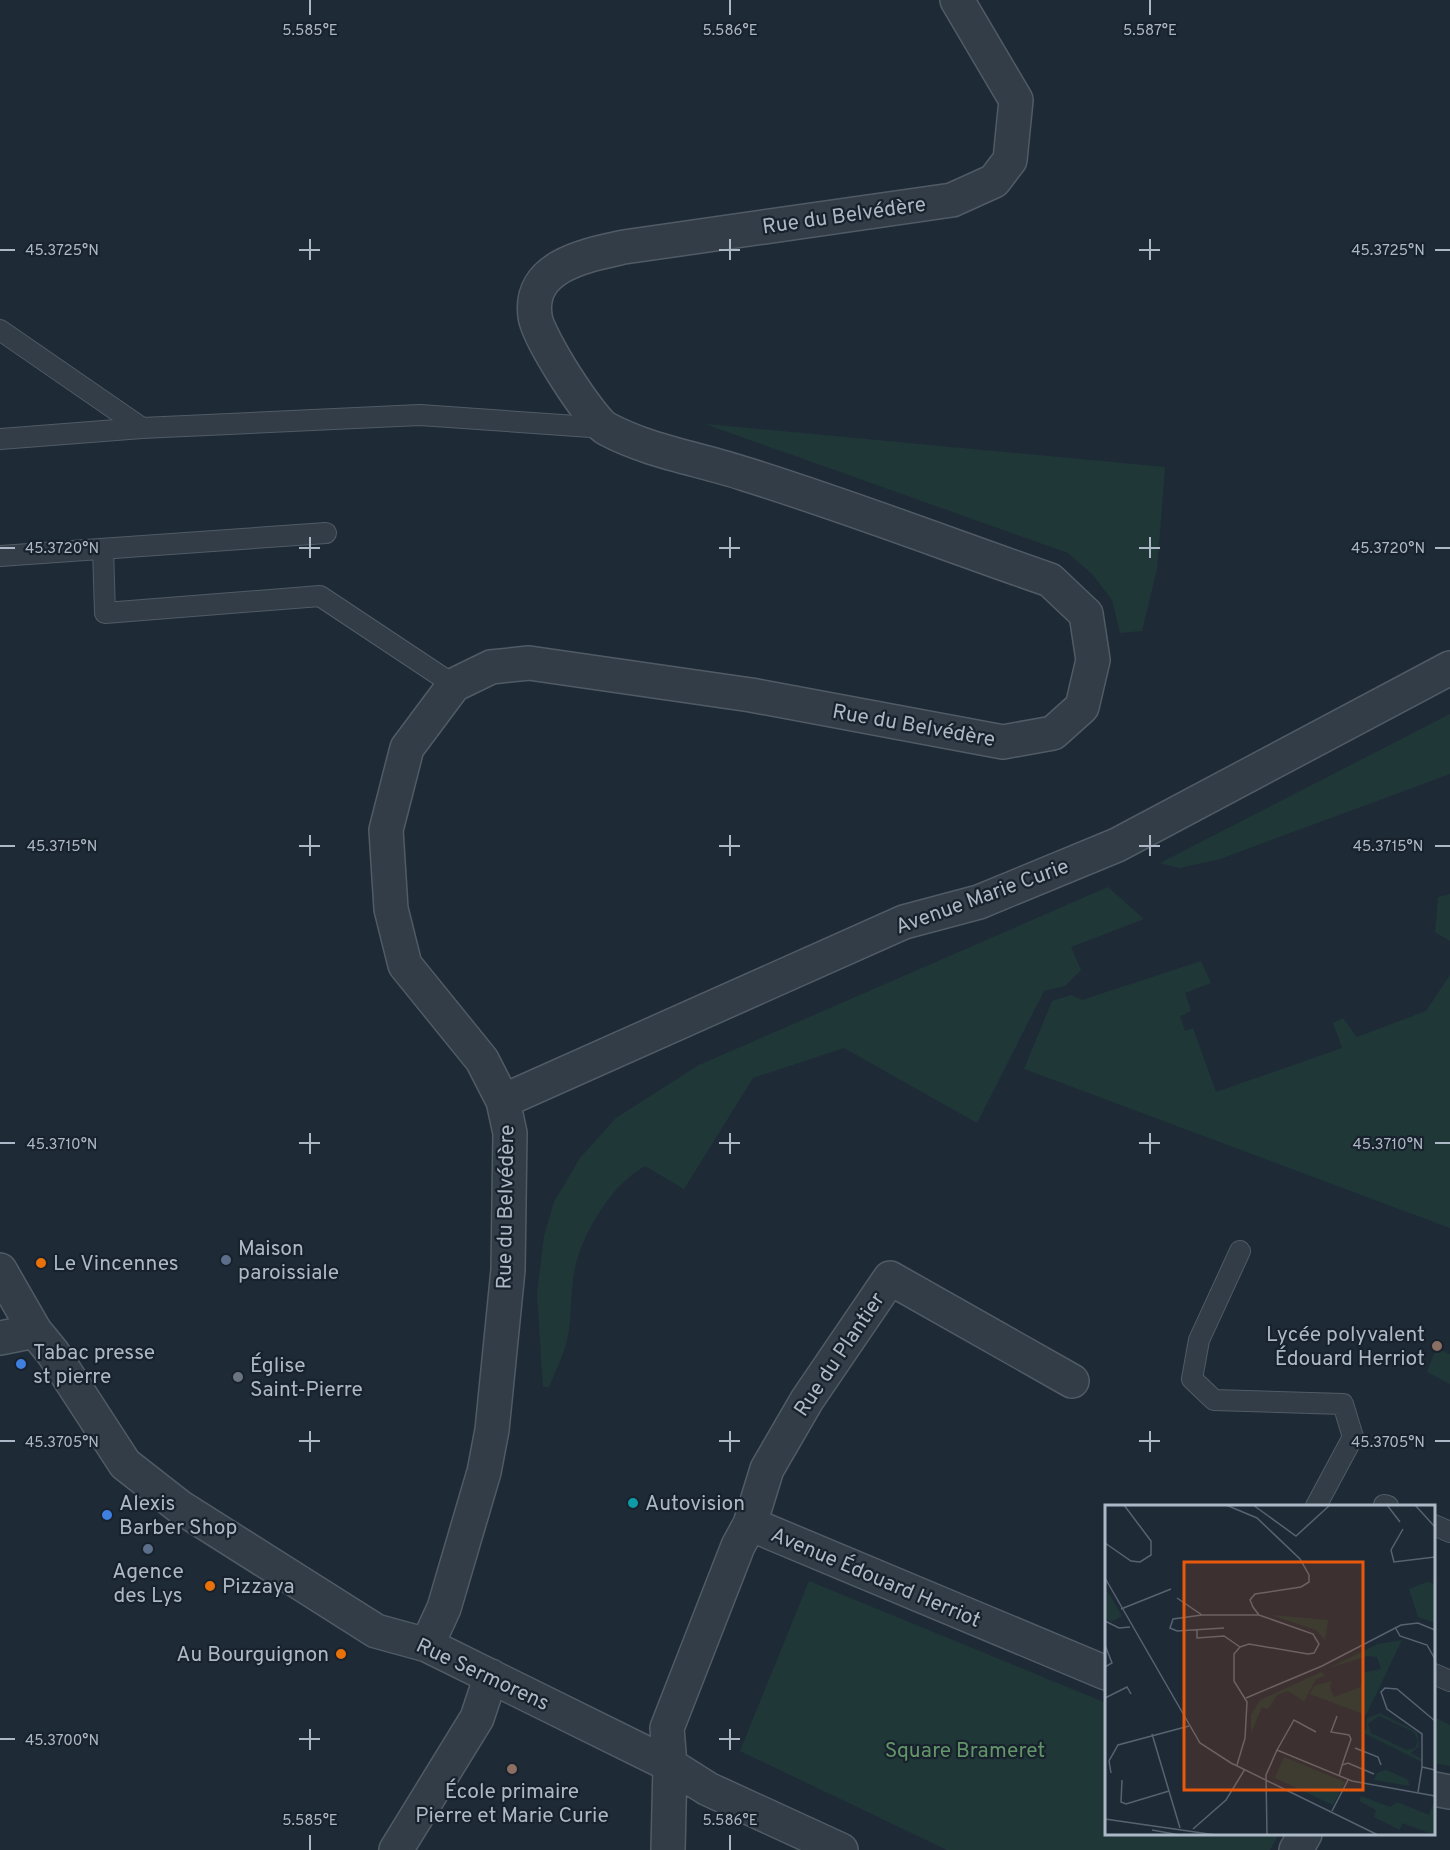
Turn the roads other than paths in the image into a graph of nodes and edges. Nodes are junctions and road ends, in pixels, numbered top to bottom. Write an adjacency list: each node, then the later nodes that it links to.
1 (957, 0): 4 (street, Rue du Belvédère)
2 (0, 330): 3 (lane)
3 (142, 428): 4 (lane); 5 (lane)
4 (605, 428): 10 (street, Rue du Belvédère)
5 (0, 439)
6 (326, 533): 7 (lane)
7 (103, 549): 8 (lane); 10 (lane)
8 (0, 556)
9 (1450, 669): 11 (street, Avenue Marie Curie)
10 (454, 685): 11 (street, Rue du Belvédère)
11 (503, 1101): 21 (street, Rue du Belvédère)
12 (1240, 1251): 17 (lane)
13 (0, 1270): 14 (street, Rue Sermorens)
14 (35, 1331): 15 (street); 21 (street, Rue Sermorens)
15 (0, 1338)
16 (1072, 1381): 18 (street, Rue du Plantier)
17 (1317, 1505)
18 (750, 1524): 22 (street, Avenue Édouard Herriot); 26 (street, Avenue Édouard Herriot)
19 (1435, 1525): 20 (lane)
20 (1450, 1532)
21 (428, 1645): 24 (street, Rue Sermorens)
22 (1105, 1672)
23 (1435, 1674): 25 (lane)
24 (491, 1676): 26 (street, Rue Sermorens); 30 (street)
25 (1450, 1681)
26 (670, 1765): 31 (street, Avenue Édouard Herriot); 32 (street, Rue Sermorens)
27 (1435, 1789): 28 (street)
28 (1450, 1792)
29 (1304, 1835): 33 (street)
30 (396, 1850)
31 (668, 1850)
32 (841, 1850)
33 (1296, 1850)

